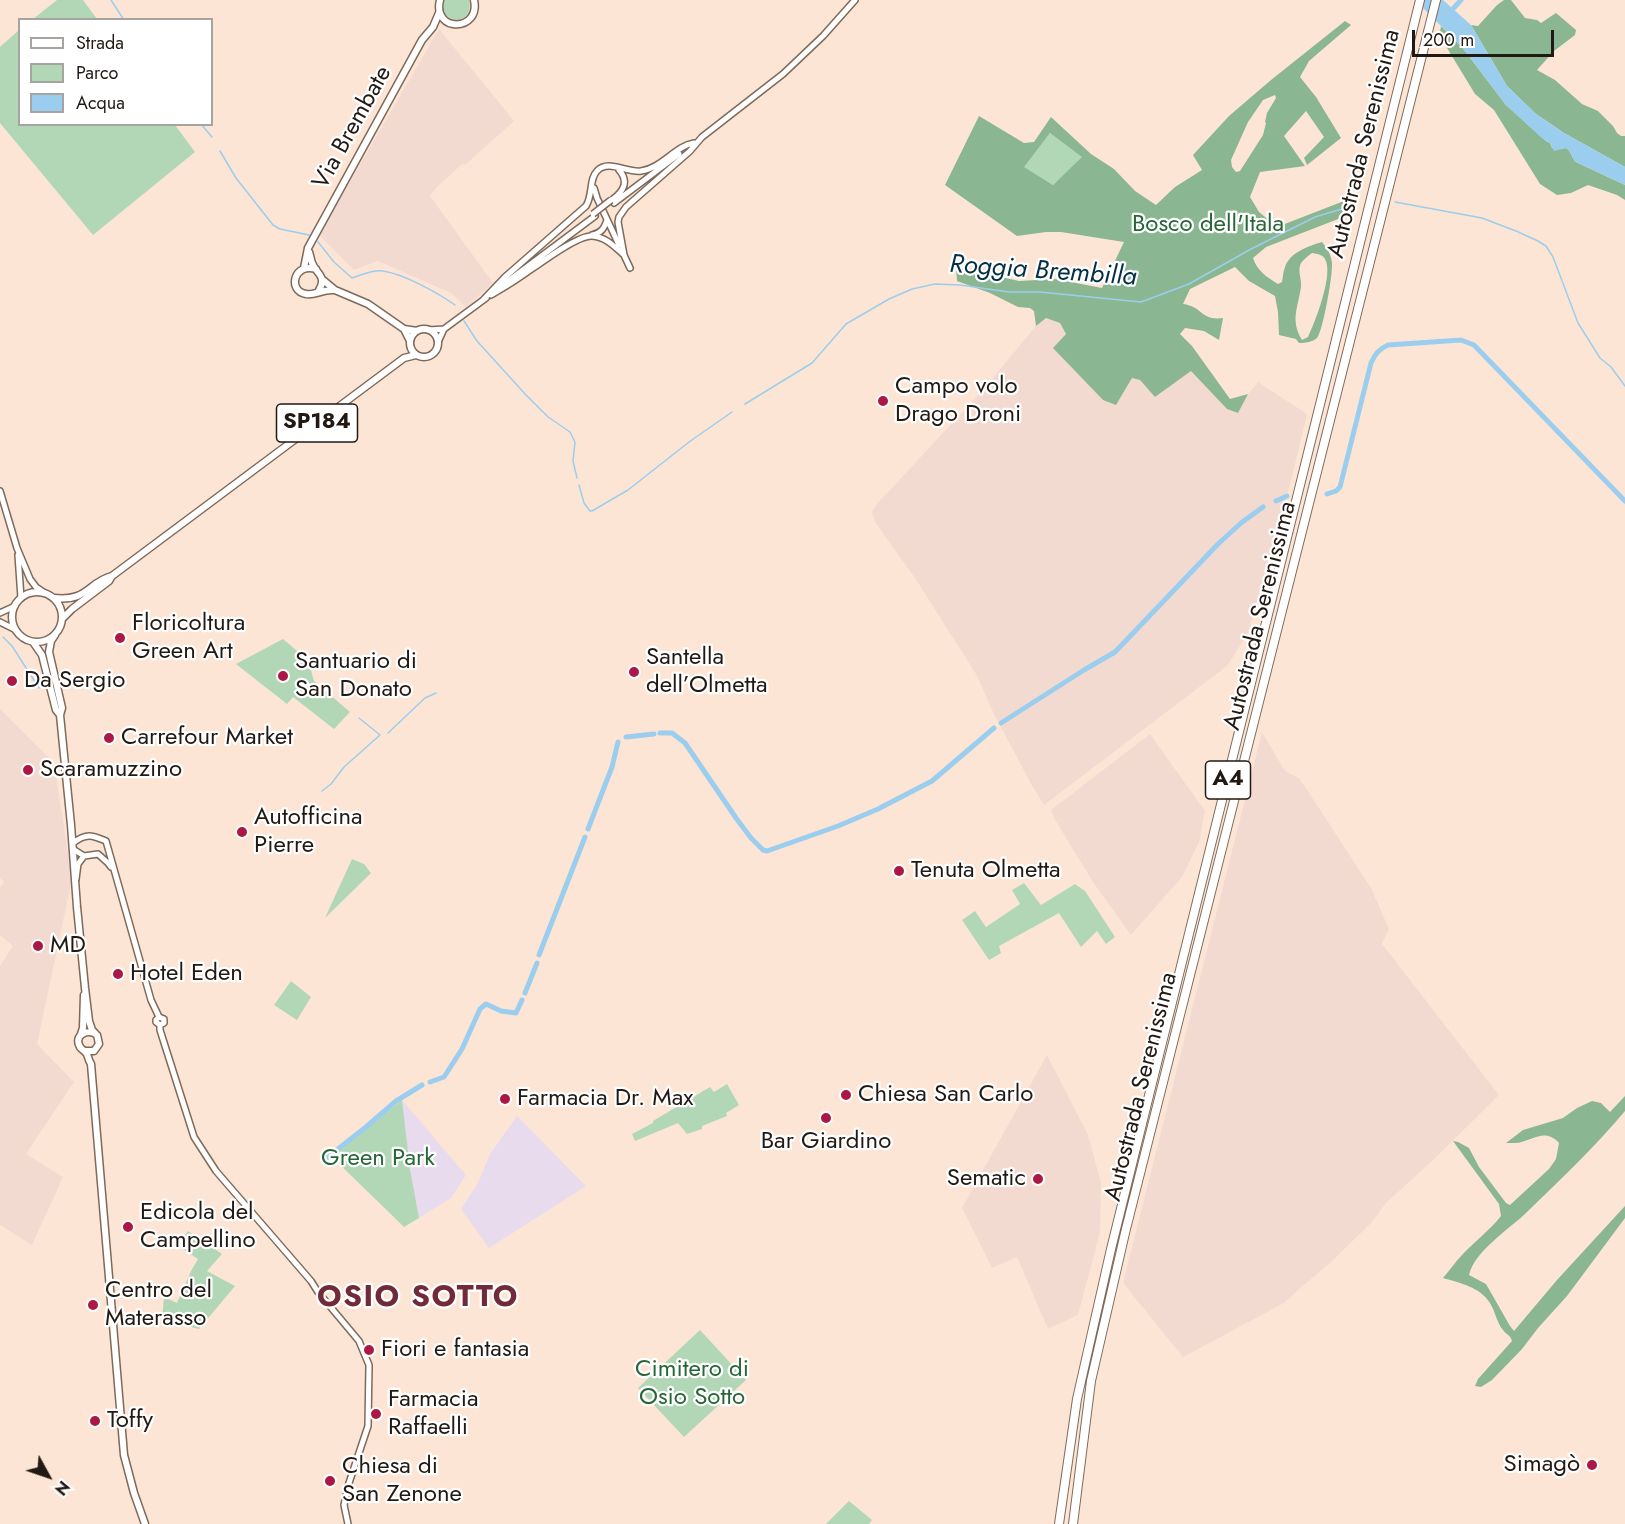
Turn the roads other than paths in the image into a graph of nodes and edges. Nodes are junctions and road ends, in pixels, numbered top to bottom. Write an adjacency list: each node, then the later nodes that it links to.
1 (474, 0): 7 (main road)
2 (855, 0): 9 (main road)
3 (1420, 0): 61 (highway, Autostrada Serenissima / A4)
4 (1436, 0): 62 (highway, Autostrada Serenissima / A4)
5 (438, 1): 6 (main road)
6 (439, 13): 7 (main road); 8 (main road, Via Brembate)
7 (448, 23): 8 (main road)
8 (433, 27): 16 (main road, Via Brembate)
9 (702, 137): 10 (main road); 17 (main road)
10 (694, 143): 11 (main road); 13 (main road)
11 (615, 167): 12 (main road); 13 (main road)
12 (592, 183): 14 (main road); 24 (main road)
13 (613, 202): 24 (main road, bridge)
14 (607, 219): 15 (main road); 17 (main road)
15 (590, 236): 17 (main road); 24 (main road)
16 (308, 249): 18 (main road, Via Brembate); 20 (main road)
17 (624, 255): 19 (main road)
18 (304, 268): 20 (main road); 23 (main road)
19 (630, 268)
20 (316, 269): 21 (main road)
21 (323, 280): 22 (main road); 23 (main road)
22 (335, 290): 23 (main road); 25 (main road)
23 (318, 292)
24 (484, 299): 26 (main road)
25 (404, 329): 28 (main road); 29 (main road)
26 (444, 329): 27 (main road); 30 (main road)
27 (429, 330): 28 (main road); 30 (main road)
28 (417, 331): 29 (main road)
29 (410, 342): 31 (main road); 32 (main road)
30 (438, 342): 31 (main road, SP184)
31 (417, 355): 32 (main road, SP184)
32 (404, 358): 35 (main road, SP184)
33 (0, 491): 34 (main road)
34 (17, 548): 36 (main road); 37 (main road)
35 (112, 576): 38 (main road, SP184); 41 (main road, SP184)
36 (45, 593): 37 (main road); 38 (main road)
37 (21, 598): 39 (main road)
38 (54, 598): 41 (main road)
39 (15, 606): 40 (main road); 43 (main road)
40 (0, 613)
41 (63, 618): 44 (main road)
42 (0, 622): 43 (main road)
43 (16, 630): 45 (main road)
44 (55, 635): 45 (main road); 46 (main road)
45 (33, 642): 46 (main road)
46 (60, 715): 47 (main road)
47 (71, 825): 48 (main road); 49 (main road)
48 (82, 837): 49 (main road); 51 (main road)
49 (73, 846): 50 (main road); 52 (main road)
50 (84, 856): 51 (main road); 52 (main road)
51 (113, 871): 60 (main road)
52 (76, 880): 53 (main road)
53 (85, 988): 54 (main road); 55 (main road)
54 (96, 1034): 55 (main road); 56 (main road)
55 (81, 1035): 57 (main road)
56 (98, 1047): 57 (main road); 58 (main road)
57 (86, 1052): 58 (main road)
58 (91, 1064): 59 (main road)
59 (145, 1524)
60 (348, 1524)
61 (1059, 1524)
62 (1073, 1524)

